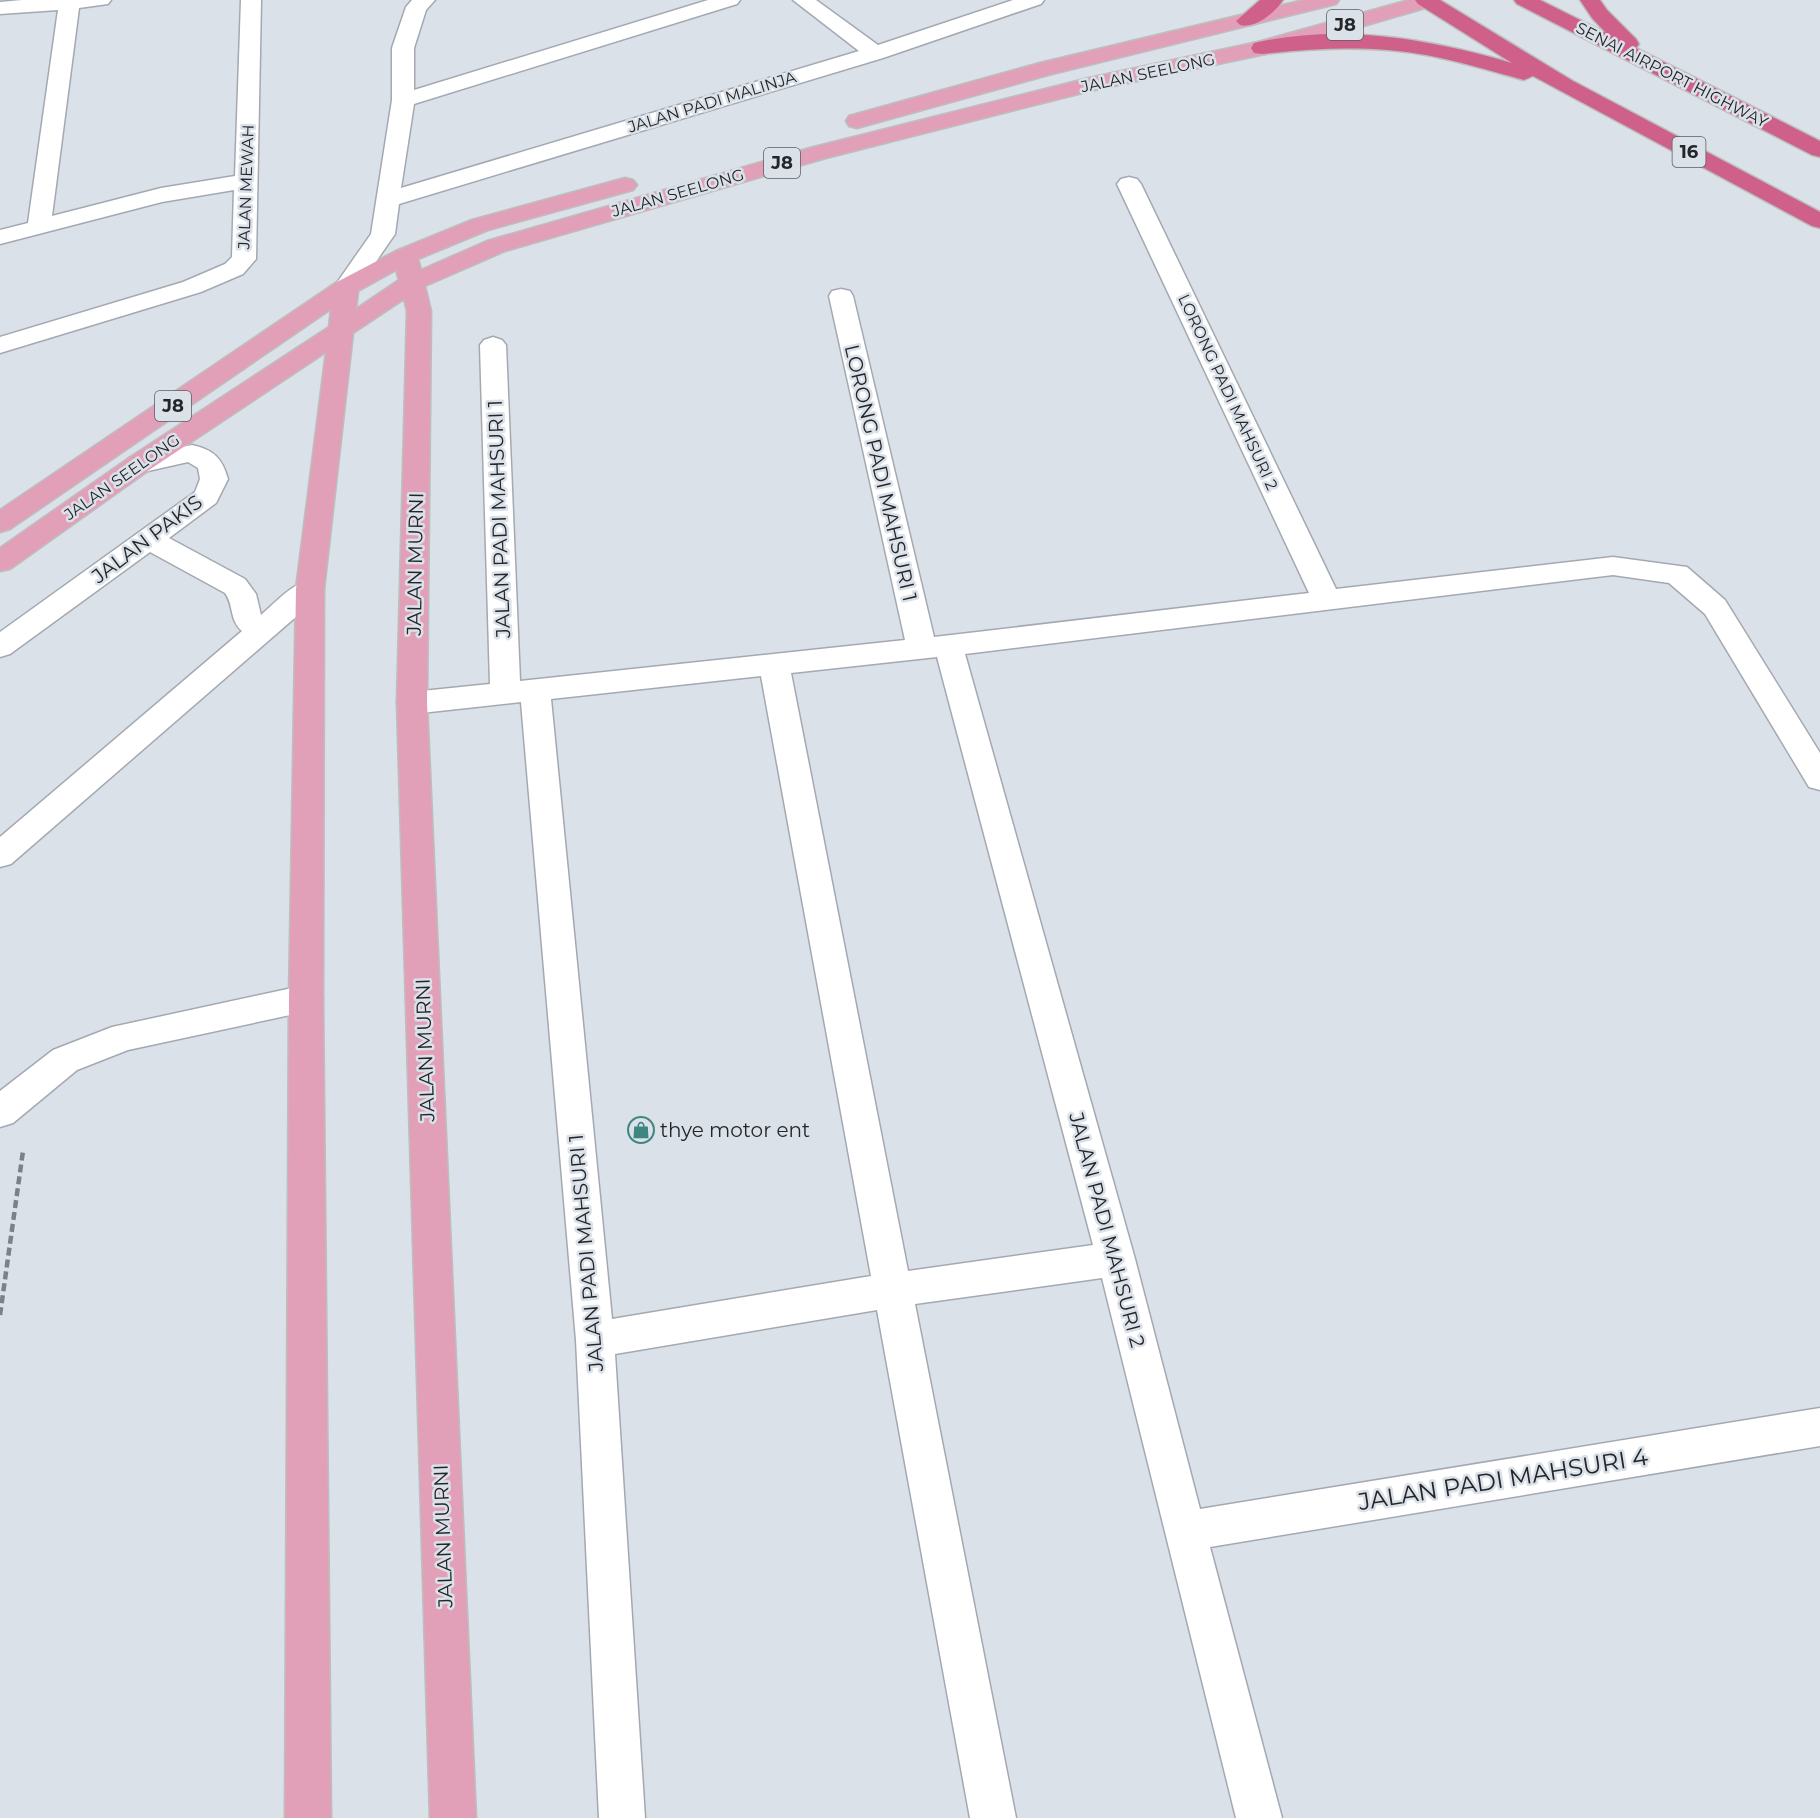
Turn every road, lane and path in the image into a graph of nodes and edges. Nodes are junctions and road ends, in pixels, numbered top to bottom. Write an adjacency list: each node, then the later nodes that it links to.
1 (101, 0): 12 (street)
2 (251, 0): 23 (street, JALAN MEWAH)
3 (425, 0): 19 (street)
4 (730, 0): 19 (street)
5 (803, 0): 16 (street)
6 (1034, 0): 16 (street, JALAN PADI MALINJA)
7 (1273, 0): 14 (highway)
8 (1329, 0): 14 (main road, JALAN SEELONG / J8)
9 (1428, 0): 15 (main road, JALAN SEELONG / J8); 18 (highway, 16)
10 (1524, 0): 17 (highway, SENAI AIRPORT HIGHWAY)
11 (1590, 0): 17 (highway)
12 (69, 1): 13 (street); 27 (street)
13 (0, 8)
14 (1247, 21): 20 (main road, JALAN SEELONG / J8)
15 (1262, 48): 18 (highway); 30 (main road, JALAN SEELONG / J8)
16 (875, 53): 25 (street, JALAN PADI MALINJA)
17 (1648, 64): 21 (highway, SENAI AIRPORT HIGHWAY)
18 (1565, 86): 26 (highway, 16)
19 (403, 100): 25 (street)
20 (753, 150)
21 (1820, 150)
22 (651, 178): 30 (main road, JALAN SEELONG / J8)
23 (246, 181): 27 (street); 34 (street, JALAN MEWAH)
24 (1129, 184): 41 (street, LORONG PADI MAHSURI 2)
25 (388, 200): 28 (street)
26 (1820, 221)
27 (39, 226): 29 (street)
28 (383, 234): 30 (street); 31 (street)
29 (0, 237)
30 (409, 269): 31 (main road, JALAN SEELONG / J8); 33 (main road, JALAN SEELONG / J8); 47 (main road, JALAN MURNI)
31 (346, 287): 33 (main road); 37 (main road, JALAN SEELONG / J8)
32 (841, 296): 44 (street, LORONG PADI MAHSURI 1)
33 (343, 328): 36 (main road, JALAN SEELONG / J8); 40 (main road)
34 (0, 345)
35 (492, 345): 46 (street, JALAN PADI MAHSURI 1)
36 (139, 464): 38 (street, JALAN PAKIS); 39 (main road, JALAN SEELONG / J8)
37 (0, 523)
38 (149, 539): 42 (street); 43 (street, JALAN PAKIS)
39 (0, 562)
40 (310, 589): 42 (street); 50 (main road)
41 (1327, 600): 44 (street); 48 (street)
42 (261, 631): 49 (street)
43 (0, 647)
44 (935, 647): 45 (street); 53 (street, JALAN PADI MAHSURI 2)
45 (774, 663): 46 (street); 54 (street)
46 (520, 691): 47 (street); 56 (street, JALAN PADI MAHSURI 1)
47 (412, 703): 60 (main road, JALAN MURNI)
48 (1820, 778)
49 (0, 855)
50 (306, 999): 51 (street); 59 (main road)
51 (31, 1088): 52 (street); 55 (path)
52 (0, 1112)
53 (1116, 1259): 54 (street); 58 (street, JALAN PADI MAHSURI 2)
54 (892, 1290): 56 (street); 62 (street)
55 (0, 1315)
56 (595, 1340): 61 (street, JALAN PADI MAHSURI 1)
57 (1820, 1427): 58 (street, JALAN PADI MAHSURI 4)
58 (1186, 1532): 63 (street, JALAN PADI MAHSURI 2)
59 (308, 1818)
60 (453, 1818)
61 (622, 1818)
62 (993, 1818)
63 (1259, 1818)

